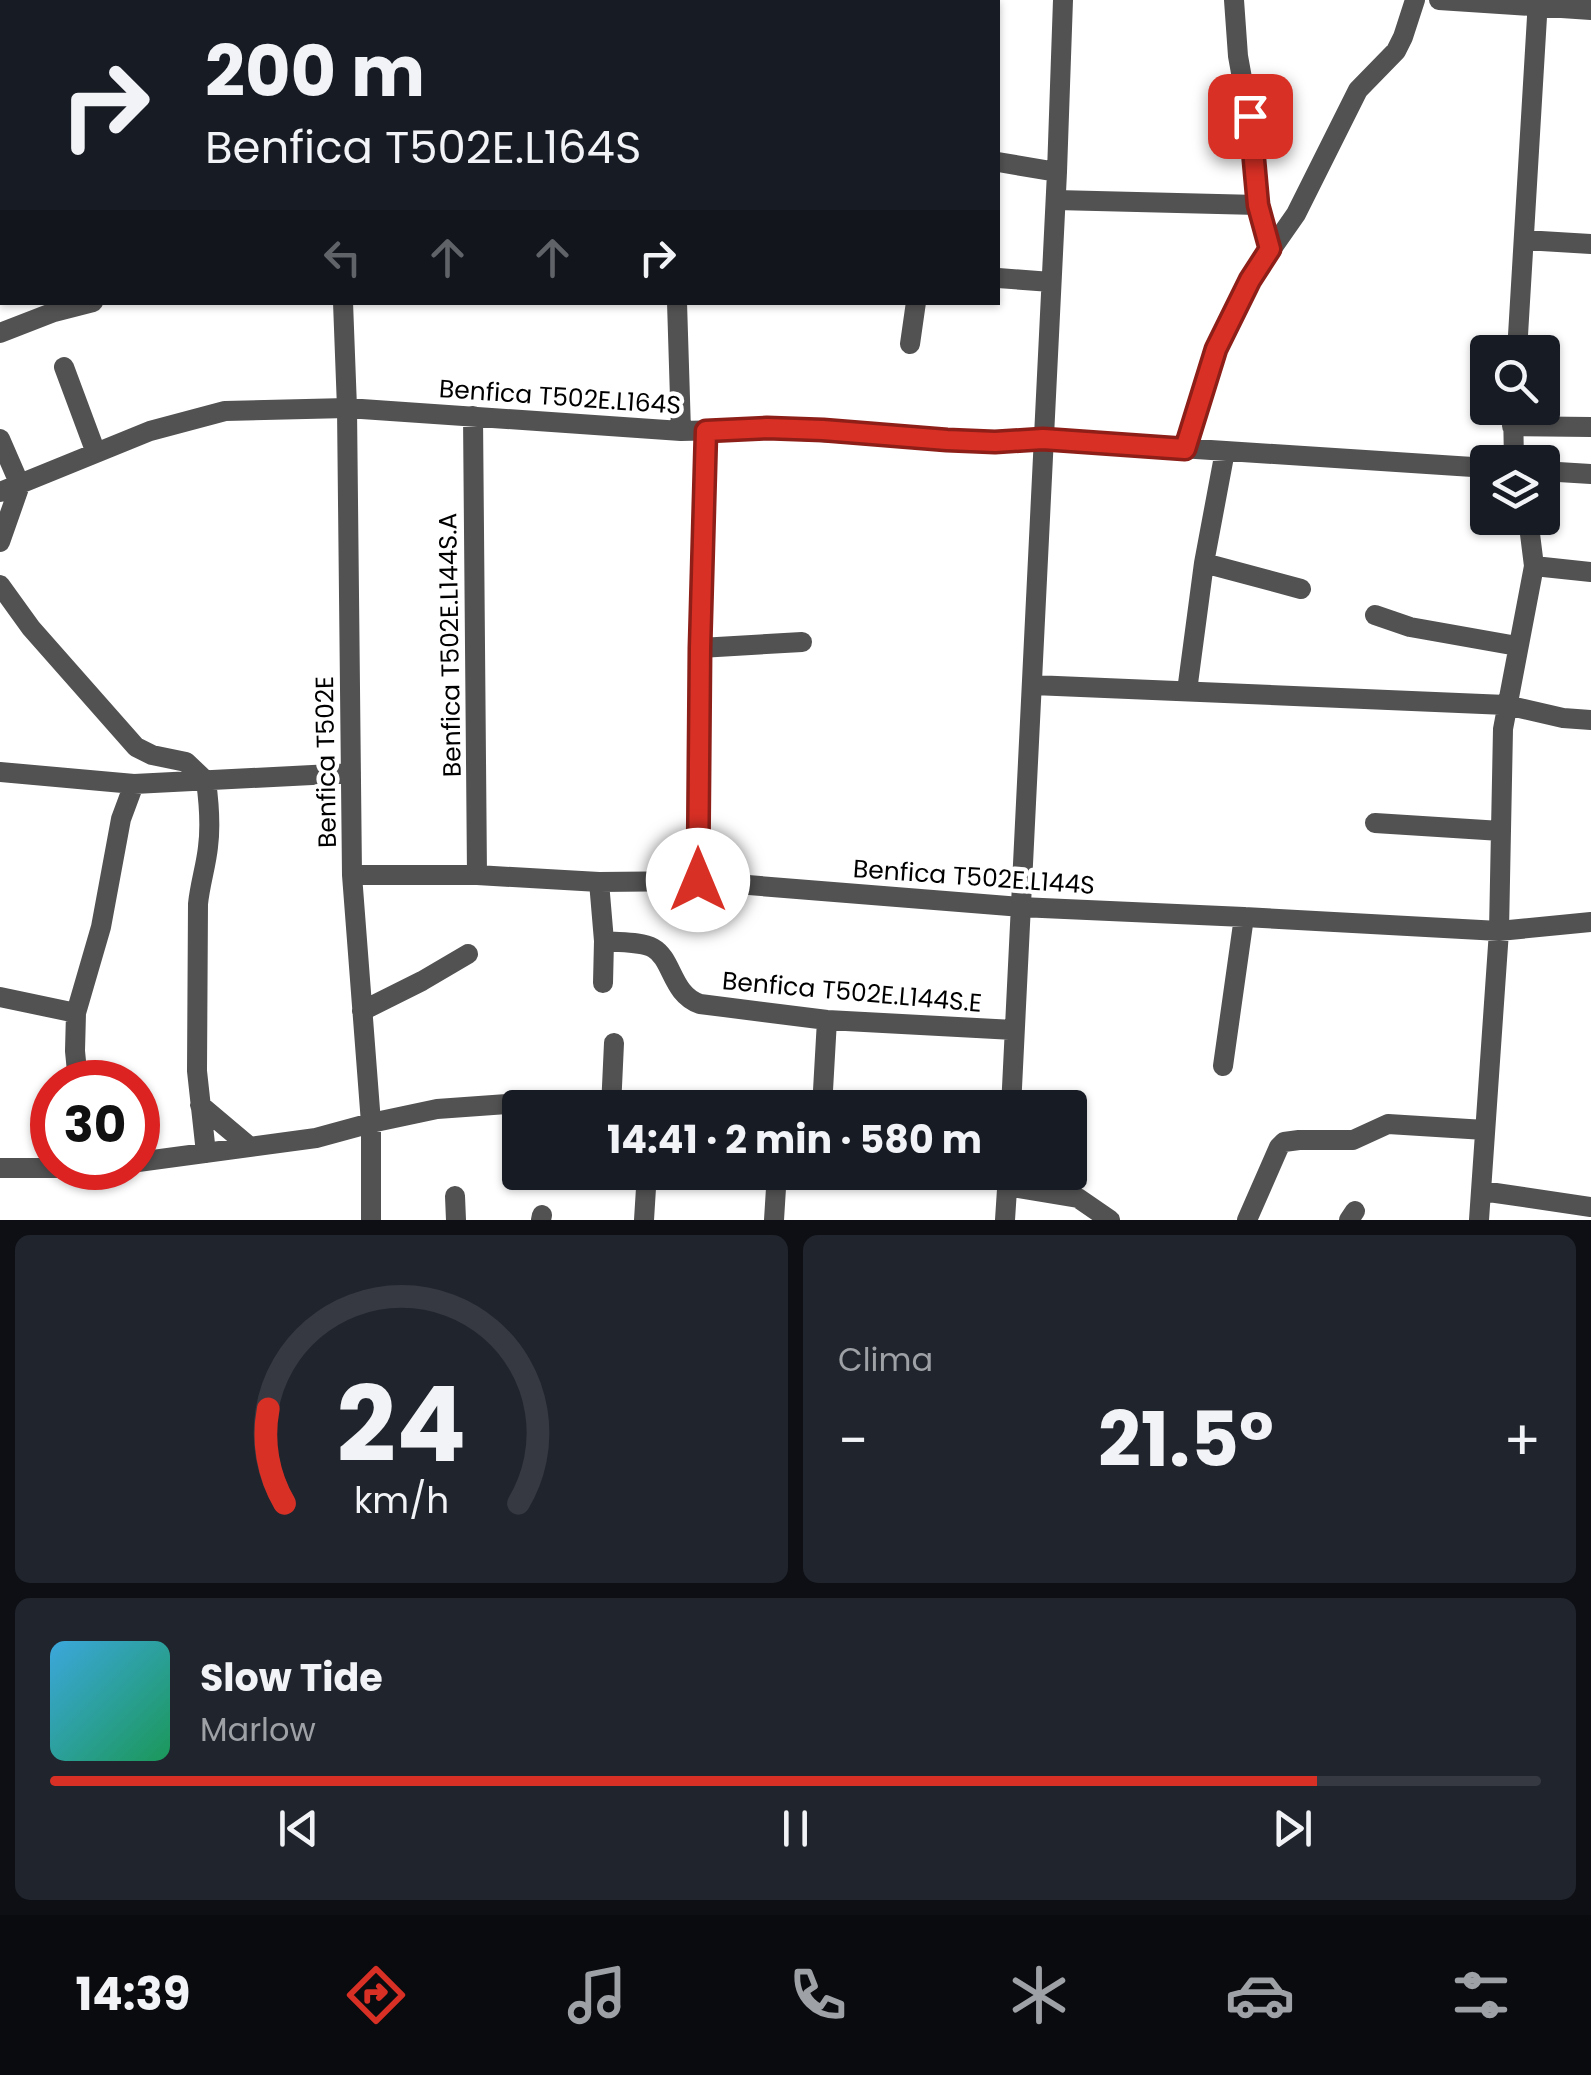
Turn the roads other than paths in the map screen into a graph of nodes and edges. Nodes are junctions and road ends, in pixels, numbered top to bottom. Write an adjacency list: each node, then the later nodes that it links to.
1 (1063, 0): 8 (street)
2 (1234, 0): 10 (street)
3 (1415, 0): 13 (street)
4 (1438, 0): 5 (street)
5 (1537, 4): 6 (street); 11 (street)
6 (1591, 10)
7 (1000, 162): 8 (street)
8 (1057, 172): 9 (street)
9 (1056, 200): 10 (street); 15 (street)
10 (1258, 205): 13 (street)
11 (1524, 240): 12 (street); 21 (street)
12 (1591, 244)
13 (1270, 249): 32 (street)
14 (1000, 278): 15 (street)
15 (1051, 282): 31 (street)
16 (81, 305): 20 (street)
17 (343, 305): 24 (street, Benfica T502E)
18 (677, 305): 28 (street)
19 (916, 305): 22 (street)
20 (0, 332)
21 (1518, 335)
22 (910, 344)
23 (64, 367): 34 (street)
24 (347, 408): 25 (street, Benfica T502E.L164S); 34 (street, Benfica T502E.L164S); 55 (street, Benfica T502E)
25 (473, 416): 28 (street, Benfica T502E.L164S); 60 (street, Benfica T502E.L144S.A)
26 (1560, 423): 27 (street)
27 (1591, 427)
28 (681, 431): 29 (street, Benfica T502E.L164S)
29 (706, 431): 31 (street, Benfica T502E.L164S); 49 (street)
30 (0, 439): 38 (street)
31 (1043, 439): 32 (street, Benfica T502E.L164S); 50 (street)
32 (1185, 449): 33 (street, Benfica T502E.L164S)
33 (1224, 451): 35 (street, Benfica T502E.L164S); 41 (street)
34 (96, 453): 38 (street, Benfica T502E.L164S)
35 (1470, 467)
36 (1560, 473): 37 (street)
37 (1591, 474)
38 (10, 488): 40 (street)
39 (1530, 535): 42 (street)
40 (0, 542)
41 (1204, 564): 45 (street); 51 (street)
42 (1534, 566): 43 (street); 48 (street)
43 (1591, 572)
44 (0, 585): 56 (street)
45 (1301, 589)
46 (1374, 615): 48 (street)
47 (802, 642): 49 (street)
48 (1517, 646): 52 (street)
49 (700, 648): 62 (street)
50 (1033, 685): 51 (street); 64 (street)
51 (1188, 691): 52 (street)
52 (1506, 705): 53 (street); 59 (street)
53 (1591, 720)
54 (0, 772): 57 (street)
55 (351, 773): 56 (street); 61 (street, Benfica T502E)
56 (206, 781): 57 (street); 83 (street)
57 (134, 784): 73 (street)
58 (1375, 823): 59 (street)
59 (1501, 831): 67 (street)
60 (477, 874): 61 (street, Benfica T502E.L144S); 63 (street, Benfica T502E.L144S)
61 (352, 875): 72 (street, Benfica T502E)
62 (698, 880): 63 (street, Benfica T502E.L144S); 64 (street, Benfica T502E.L144S)
63 (599, 882): 68 (street)
64 (1020, 908): 65 (street, Benfica T502E.L144S); 75 (street)
65 (1244, 916): 67 (street, Benfica T502E.L144S); 78 (street)
66 (1591, 922): 67 (street, Benfica T502E.L144S)
67 (1499, 931): 85 (street)
68 (604, 941): 70 (street); 74 (street, Benfica T502E.L144S.E)
69 (468, 954): 72 (street)
70 (603, 982)
71 (0, 996): 73 (street)
72 (362, 1010): 84 (street, Benfica T502E)
73 (76, 1014): 77 (street)
74 (827, 1020): 75 (street, Benfica T502E.L144S.E); 80 (street)
75 (1014, 1030): 81 (street)
76 (614, 1043): 79 (street)
77 (76, 1060)
78 (1223, 1066)
79 (611, 1090)
80 (823, 1090)
81 (1012, 1090)
82 (502, 1104): 84 (street)
83 (200, 1105): 86 (street); 87 (street)
84 (371, 1123): 86 (street); 98 (street, Benfica T502E)
85 (1486, 1130): 95 (street); 104 (street)
86 (250, 1147): 87 (street)
87 (206, 1153): 88 (street)
88 (160, 1159)
89 (0, 1168): 90 (street)
90 (30, 1168)
91 (646, 1190): 100 (street)
92 (776, 1190): 101 (street)
93 (1006, 1190): 102 (street)
94 (1048, 1190): 103 (street)
95 (1482, 1191): 97 (street); 105 (street)
96 (456, 1196): 99 (street)
97 (1591, 1207)
98 (371, 1220)
99 (456, 1220)
100 (644, 1220)
101 (774, 1220)
102 (1005, 1220)
103 (1110, 1220)
104 (1247, 1220)
105 (1479, 1220)

